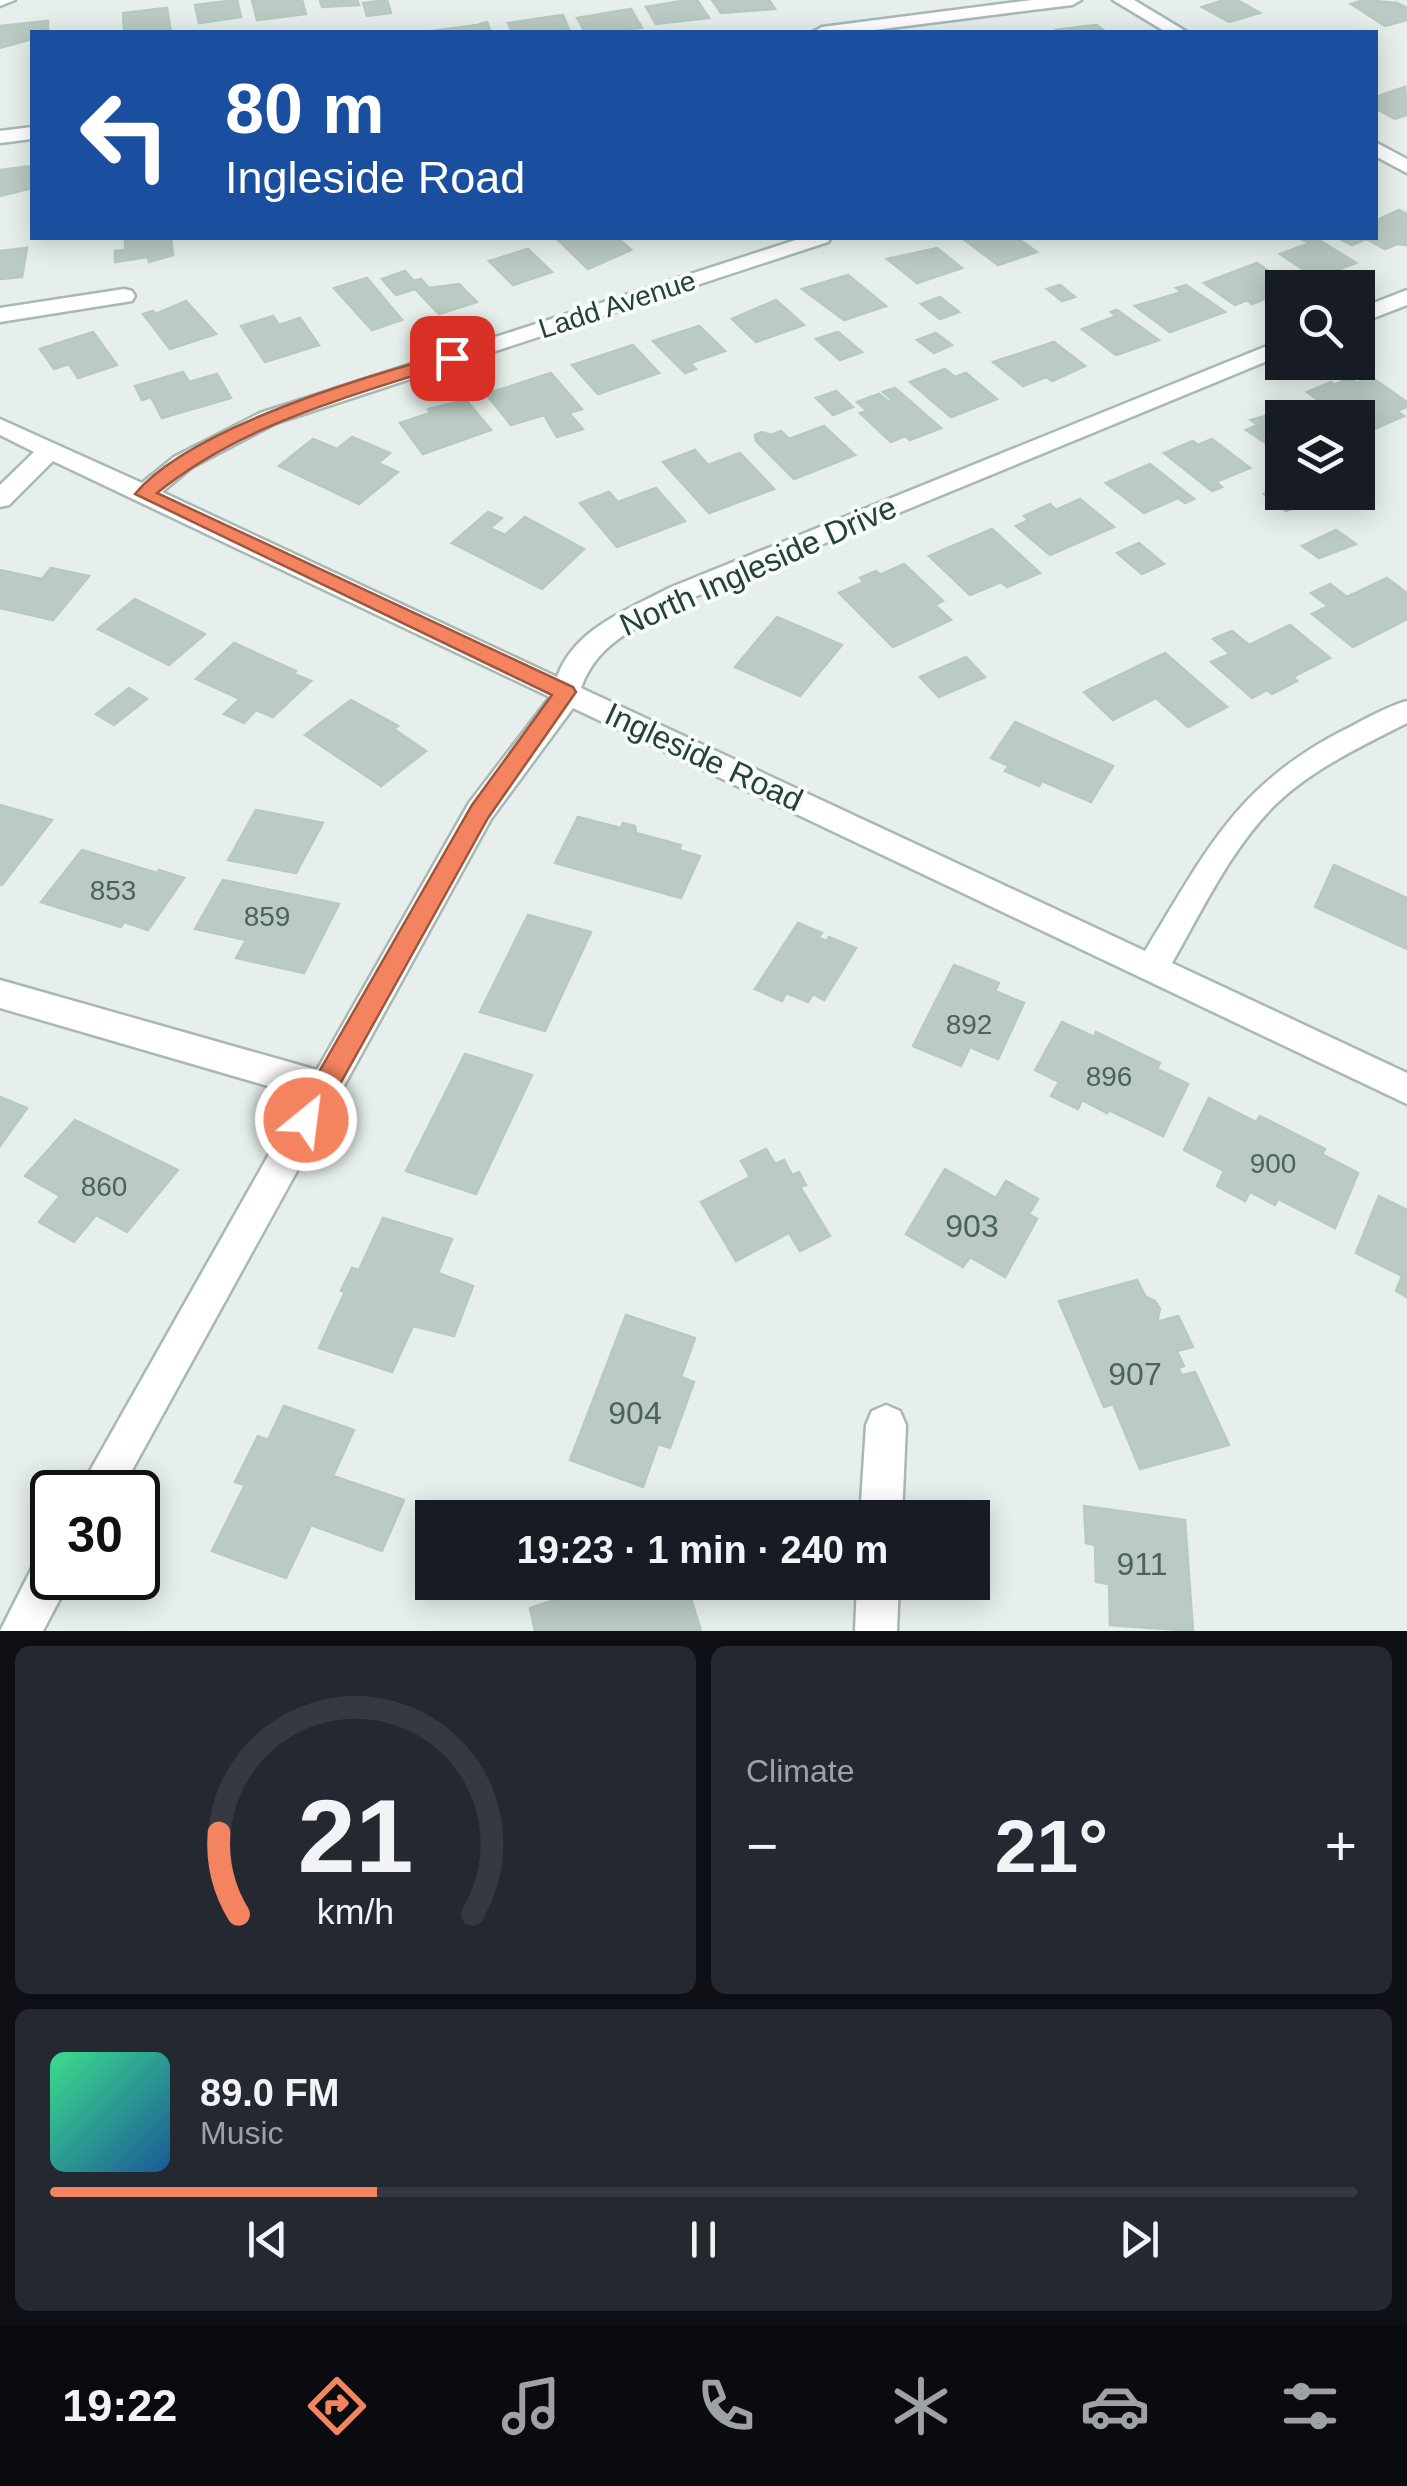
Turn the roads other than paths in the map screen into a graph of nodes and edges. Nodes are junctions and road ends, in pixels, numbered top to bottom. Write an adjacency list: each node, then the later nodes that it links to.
1 (1072, 0): 3 (street)
2 (1122, 0): 4 (street)
3 (838, 30)
4 (1174, 30)
5 (30, 134): 6 (street)
6 (0, 138)
7 (1378, 150): 8 (street)
8 (1407, 167)
9 (815, 240): 17 (street, Ladd Avenue)
10 (124, 296): 13 (street)
11 (1407, 297): 12 (street)
12 (1375, 310)
13 (0, 316)
14 (1265, 355): 19 (street, North Ingleside Drive)
15 (0, 426): 16 (street, Ingleside Road)
16 (50, 450): 17 (street, Ingleside Road); 18 (street)
17 (144, 494): 19 (street, Ingleside Road)
18 (0, 499)
19 (566, 692): 21 (street, Ingleside Road); 23 (street, North Ingleside Drive)
20 (1407, 711): 21 (street)
21 (1151, 969): 24 (street, Ingleside Road)
22 (0, 994): 23 (street)
23 (324, 1087): 26 (street, North Ingleside Drive)
24 (1407, 1089)
25 (886, 1426): 27 (street)
26 (110, 1470)
27 (883, 1500)
28 (37, 1600): 30 (street)
29 (877, 1600): 31 (street)
30 (20, 1631)
31 (876, 1631)

